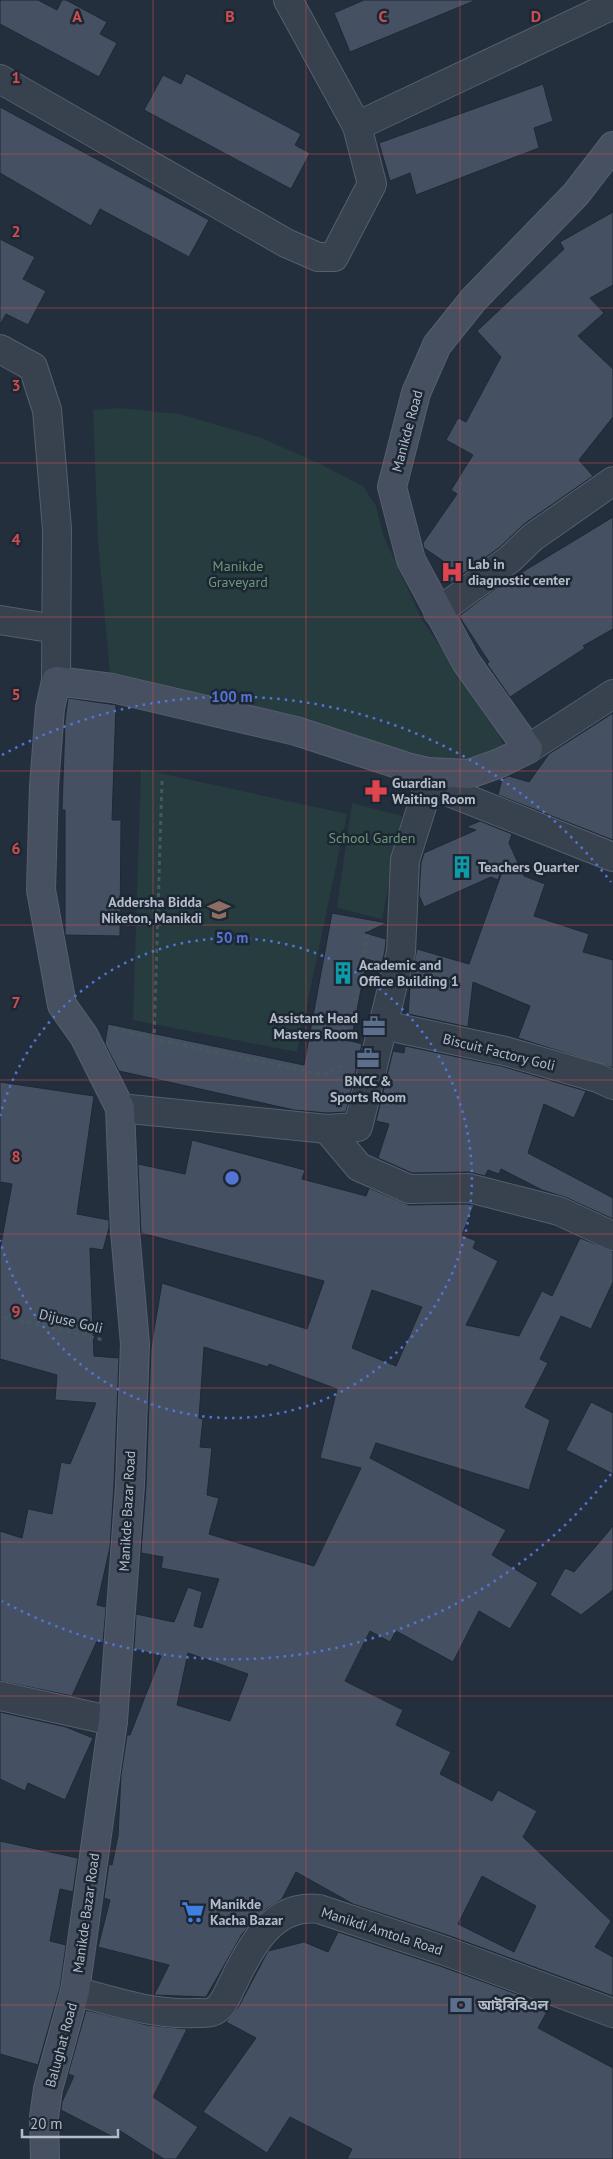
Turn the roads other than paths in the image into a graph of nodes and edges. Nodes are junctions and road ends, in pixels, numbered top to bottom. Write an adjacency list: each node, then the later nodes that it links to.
1 (288, 0): 4 (street)
2 (613, 5): 4 (street)
3 (0, 79): 4 (street)
4 (357, 126)
5 (613, 146): 8 (street, Manikde Road)
6 (0, 349): 10 (street)
7 (613, 481): 8 (street)
8 (438, 612): 13 (street, Manikde Road)
9 (0, 620): 10 (street)
10 (56, 629): 11 (street)
11 (56, 681): 14 (street); 18 (street, Manikde Bazar Road)
12 (613, 694): 13 (street)
13 (528, 749): 14 (street)
14 (428, 778): 15 (street); 16 (street)
15 (613, 857)
16 (384, 1025): 17 (street, Biscuit Factory Goli); 19 (street)
17 (613, 1085)
18 (120, 1108): 19 (street); 22 (street, Manikde Bazar Road)
19 (327, 1129): 20 (street)
20 (613, 1236)
21 (0, 1696): 22 (street)
22 (113, 1721): 23 (street, Manikde Bazar Road)
23 (75, 1991): 24 (street, Manikdi Amtola Road); 25 (street, Balughat Road)
24 (613, 2013)
25 (46, 2159)

